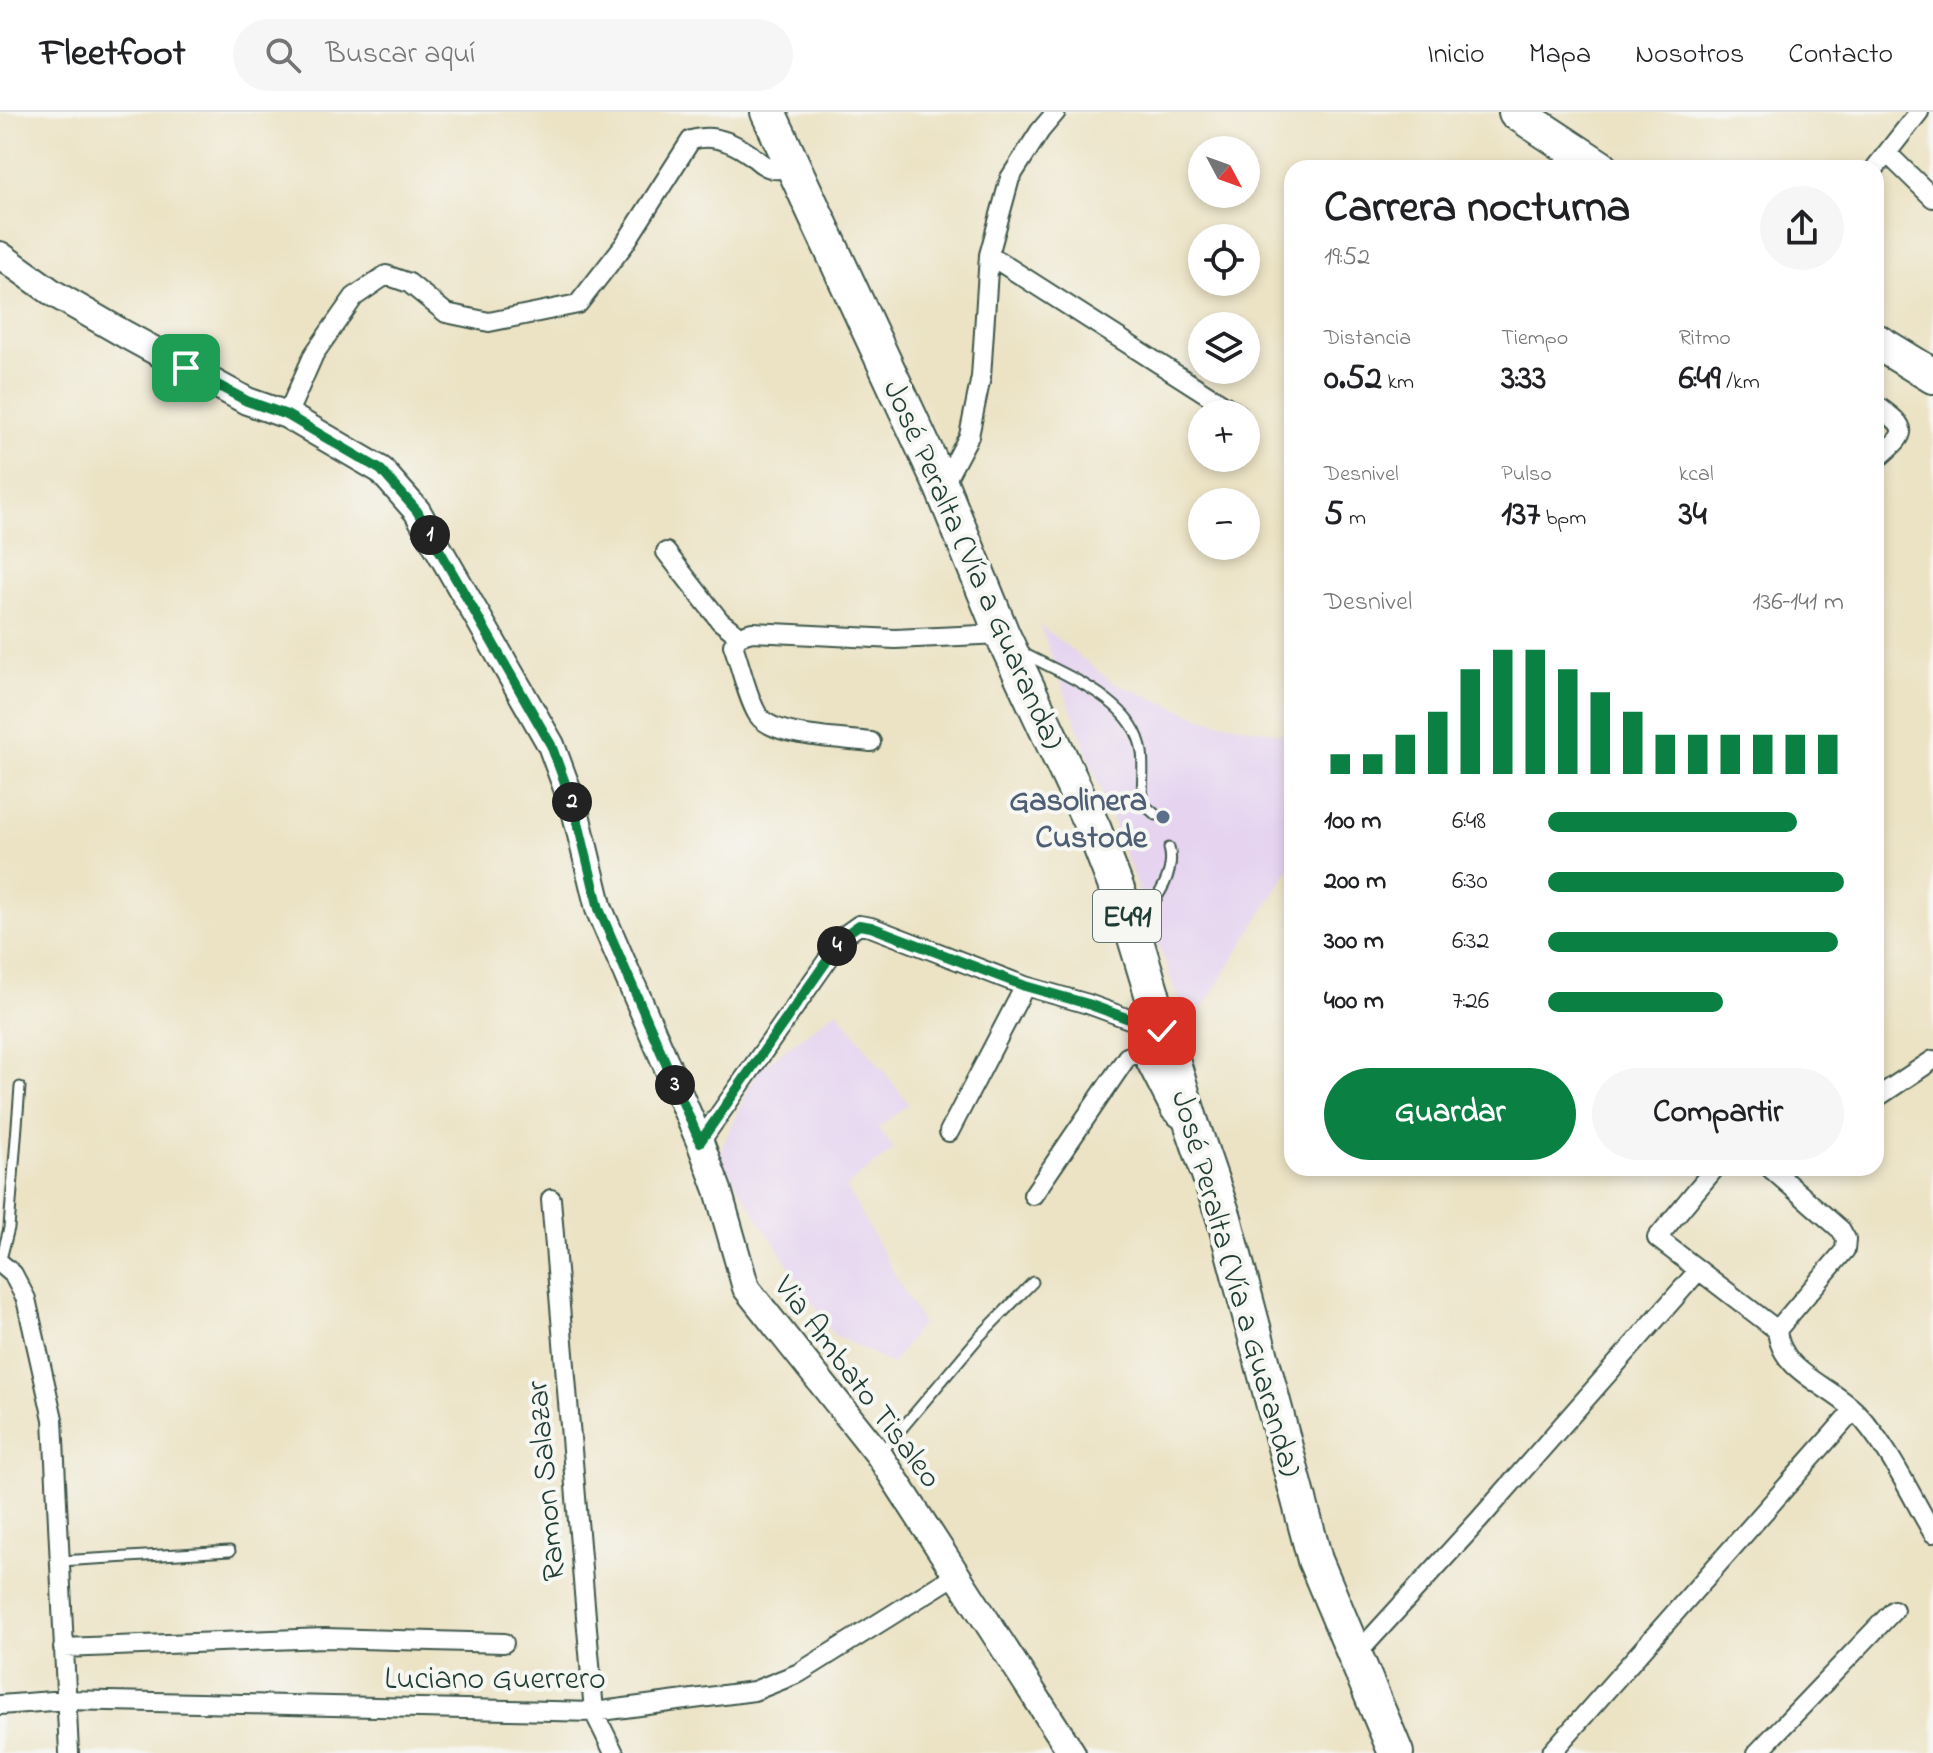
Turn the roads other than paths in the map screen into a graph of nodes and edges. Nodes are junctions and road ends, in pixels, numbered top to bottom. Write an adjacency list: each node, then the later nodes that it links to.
1 (768, 112): 8 (highway, José Peralta (Vía a Guaranda) / E491)
2 (1056, 112): 11 (street)
3 (1516, 112): 6 (highway)
4 (1919, 112): 5 (street)
5 (1887, 153): 7 (street); 9 (street)
6 (1589, 160)
7 (1881, 160)
8 (793, 168): 16 (street); 18 (highway, José Peralta (Vía a Guaranda) / E491)
9 (1933, 198)
10 (0, 255): 16 (main road, Via Ambato Tisaleo)
11 (989, 255): 14 (street); 18 (street)
12 (1884, 346): 13 (highway)
13 (1933, 376)
14 (1216, 400)
15 (1884, 411): 17 (street)
16 (287, 415): 35 (main road, Via Ambato Tisaleo)
17 (1884, 452)
18 (942, 487): 21 (highway, José Peralta (Vía a Guaranda) / E491)
19 (666, 552): 20 (street)
20 (739, 636): 21 (street); 22 (street)
21 (1004, 639): 23 (lane); 24 (highway, José Peralta (Vía a Guaranda) / E491)
22 (871, 742)
23 (1142, 801): 24 (lane); 25 (lane)
24 (1082, 805): 27 (highway, José Peralta (Vía a Guaranda) / E491)
25 (1156, 815)
26 (1169, 848): 27 (lane)
27 (1133, 931): 29 (highway, José Peralta (Vía a Guaranda) / E491)
28 (1025, 986): 29 (street); 34 (street); 35 (street)
29 (1162, 1031): 33 (highway, José Peralta (Vía a Guaranda) / E491)
30 (1933, 1060): 32 (street)
31 (20, 1087): 40 (lane)
32 (1884, 1093)
33 (1190, 1119): 38 (street); 53 (highway, José Peralta (Vía a Guaranda) / E491)
34 (949, 1132)
35 (700, 1142): 45 (main road, Via Ambato Tisaleo)
36 (1708, 1176): 41 (street)
37 (1779, 1176): 43 (street)
38 (1033, 1195)
39 (551, 1199): 56 (street, Ramon Salazar)
40 (0, 1263): 48 (street)
41 (1698, 1271): 43 (street); 53 (street)
42 (1033, 1282): 45 (lane)
43 (1777, 1330): 44 (street)
44 (1854, 1410): 46 (street); 61 (street)
45 (879, 1455): 49 (main road, Via Ambato Tisaleo)
46 (1933, 1533)
47 (230, 1551): 48 (lane)
48 (60, 1561): 52 (street)
49 (957, 1574): 56 (street, Luciano Guerrero); 59 (main road, Via Ambato Tisaleo)
50 (1894, 1610): 62 (street)
51 (504, 1643): 52 (street)
52 (63, 1648): 54 (street)
53 (1354, 1657): 60 (highway, José Peralta (Vía a Guaranda) / E491)
54 (65, 1700): 55 (street, Luciano Guerrero); 56 (street, Luciano Guerrero); 57 (street)
55 (0, 1705)
56 (594, 1712): 58 (street, Ramon Salazar)
57 (69, 1753)
58 (614, 1753)
59 (1072, 1753)
60 (1396, 1753)
61 (1551, 1753)
62 (1757, 1753)

